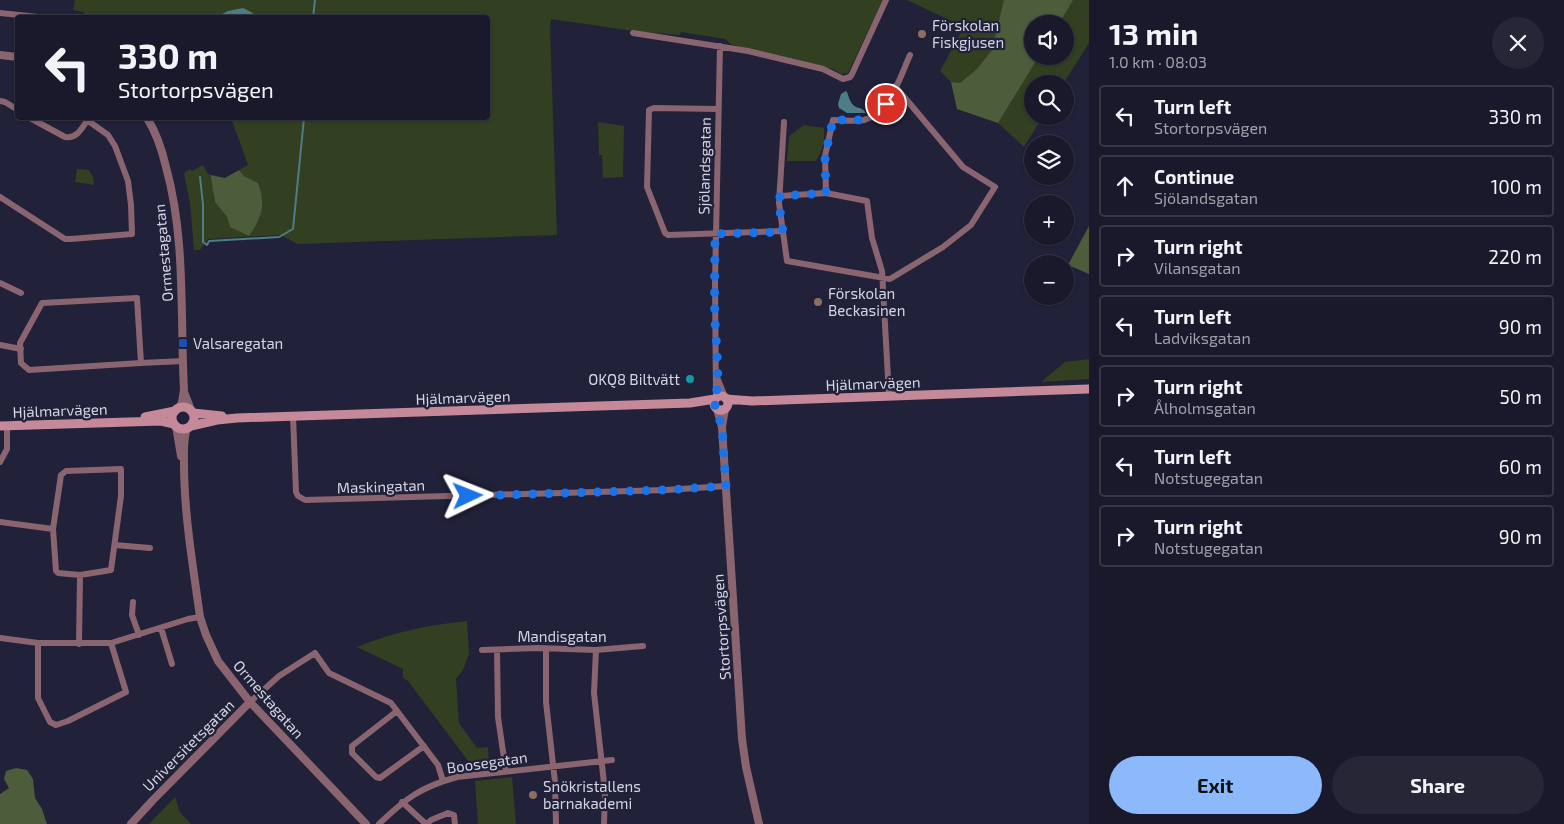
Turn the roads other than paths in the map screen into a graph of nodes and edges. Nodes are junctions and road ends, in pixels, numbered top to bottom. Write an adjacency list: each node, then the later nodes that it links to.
1 (886, 0): 5 (street)
2 (0, 13): 3 (street)
3 (19, 15)
4 (633, 33): 5 (street)
5 (720, 46): 12 (street, Sjölandsgatan)
6 (910, 55): 9 (street)
7 (0, 56): 8 (street)
8 (15, 57)
9 (895, 86): 18 (street); 23 (street)
10 (0, 101): 11 (street)
11 (15, 108)
12 (718, 110): 22 (street, Sjölandsgatan); 22 (street)
13 (34, 120): 14 (street)
14 (87, 120)
15 (89, 120): 20 (street)
16 (148, 120): 28 (street, Ormestagatan)
17 (784, 122): 19 (street)
18 (826, 193): 19 (street); 23 (street)
19 (780, 196): 21 (street)
20 (0, 197)
21 (783, 232): 22 (street); 23 (street)
22 (715, 234): 33 (street, Sjölandsgatan)
23 (883, 279): 32 (street)
24 (0, 283): 25 (street)
25 (20, 293)
26 (0, 345): 27 (street)
27 (21, 349): 29 (street); 29 (street)
28 (183, 361): 29 (street); 31 (street, Ormestagatan)
29 (141, 363)
30 (1089, 389): 32 (main road, Hjälmarvägen)
31 (184, 390): 34 (street, Ormestagatan); 35 (street, Ormestagatan)
32 (890, 396): 33 (main road, Hjälmarvägen)
33 (721, 403): 36 (main road, Hjälmarvägen); 44 (street, Stortorpsvägen)
34 (177, 410): 35 (main road); 38 (main road, Hjälmarvägen); 39 (main road)
35 (192, 412): 37 (main road, Hjälmarvägen); 41 (main road)
36 (293, 416): 37 (main road, Hjälmarvägen); 44 (street, Maskingatan)
37 (237, 418): 41 (main road, Hjälmarvägen)
38 (121, 422): 39 (main road, Hjälmarvägen); 40 (main road, Hjälmarvägen)
39 (175, 425): 41 (main road); 43 (street, Ormestagatan)
40 (4, 426): 42 (street)
41 (189, 427): 43 (street, Ormestagatan)
42 (0, 462)
43 (184, 478): 51 (street, Ormestagatan)
44 (726, 486): 80 (street, Stortorpsvägen)
45 (0, 522): 46 (street)
46 (52, 529): 47 (street); 49 (street)
47 (115, 545): 48 (street); 49 (street)
48 (150, 548)
49 (80, 574): 57 (street)
50 (133, 602): 53 (street)
51 (200, 617): 52 (street); 64 (street, Ormestagatan)
52 (161, 628): 53 (street); 63 (street)
53 (139, 635): 56 (street)
54 (0, 638): 55 (street)
55 (38, 643): 56 (street); 57 (street)
56 (111, 643): 57 (street)
57 (79, 644)
58 (643, 646): 62 (street, Mandisgatan)
59 (546, 649): 61 (street, Mandisgatan); 62 (street, Mandisgatan); 69 (street)
60 (482, 650): 61 (street, Mandisgatan)
61 (497, 650): 70 (street)
62 (596, 650): 68 (street)
63 (172, 664)
64 (250, 702): 65 (street, Universitetsgatan); 73 (street, Universitetsgatan); 74 (street, Ormestagatan)
65 (397, 712): 66 (street); 66 (street)
66 (424, 746): 71 (street)
67 (612, 760): 68 (street, Boosegatan)
68 (603, 761): 69 (street, Boosegatan); 79 (street)
69 (553, 766): 70 (street, Boosegatan); 78 (street)
70 (506, 772): 71 (street, Boosegatan)
71 (443, 781): 72 (street, Boosegatan)
72 (402, 802): 75 (street, Boosegatan); 76 (street)
73 (131, 824)
74 (366, 824)
75 (379, 824)
76 (427, 824): 77 (street)
77 (455, 824)
78 (556, 824)
79 (604, 824)
80 (759, 824)

